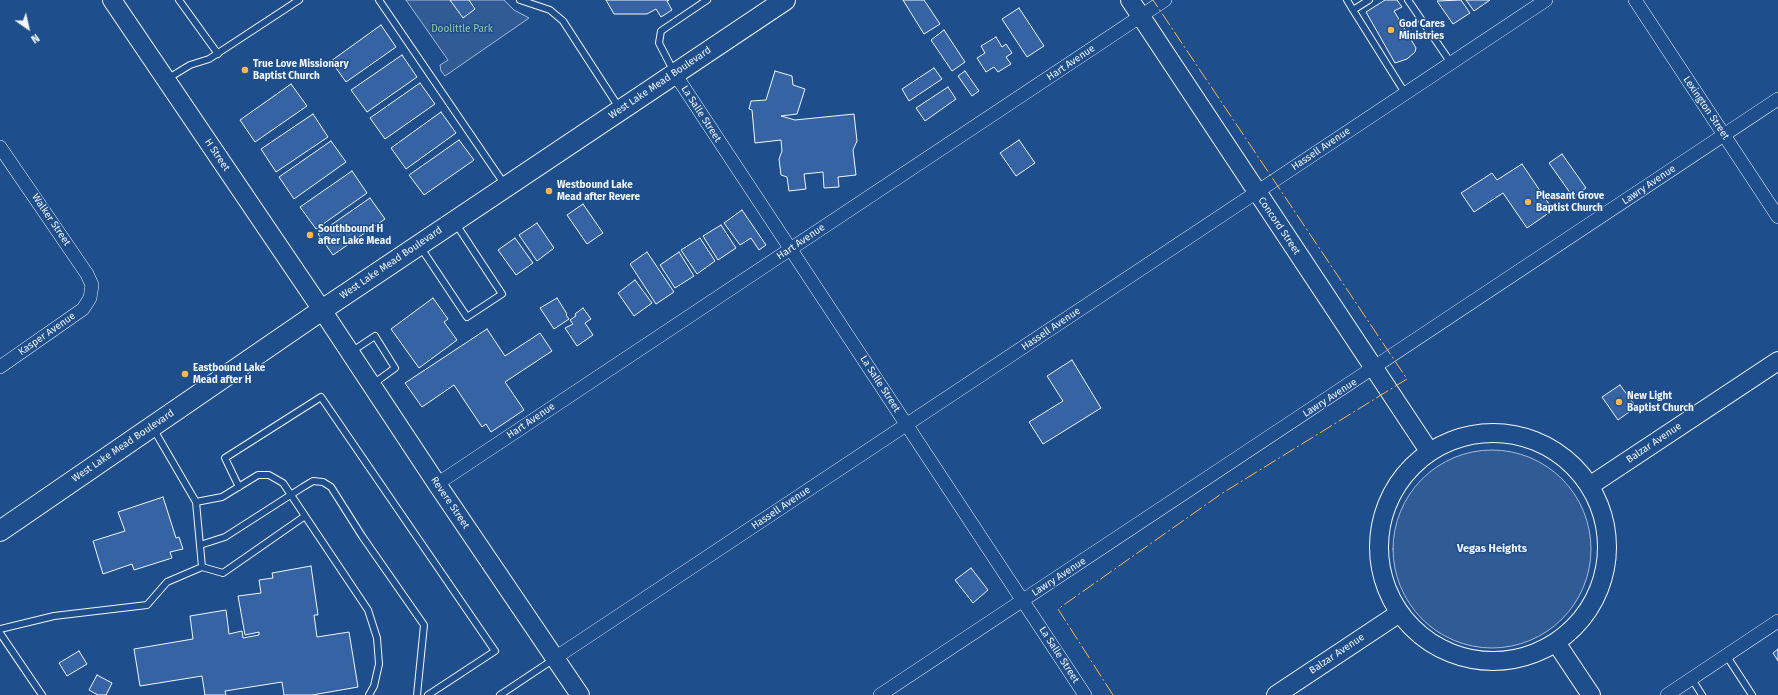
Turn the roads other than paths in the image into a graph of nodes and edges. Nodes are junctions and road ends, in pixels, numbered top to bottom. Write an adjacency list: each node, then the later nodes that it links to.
1 (112, 0): 20 (street, H Street)
2 (179, 0): 17 (lane)
3 (299, 0): 17 (lane)
4 (379, 0): 26 (lane)
5 (520, 0): 23 (lane)
6 (707, 0): 19 (lane)
7 (785, 0): 19 (main road, West Lake Mead Boulevard)
8 (1130, 0): 16 (street, Concord Street)
9 (1165, 0): 16 (street, Hart Avenue)
10 (1347, 0): 15 (lane)
11 (1369, 0): 15 (lane)
12 (1408, 0): 18 (lane)
13 (1546, 0): 18 (street, Hassell Avenue)
14 (1635, 0): 24 (street, Lexington Street)
15 (1353, 10): 21 (lane)
16 (1141, 16): 27 (street, Concord Street); 31 (street, Hart Avenue)
17 (218, 54): 20 (lane)
18 (1451, 63): 21 (street, Hassell Avenue)
19 (674, 74): 23 (main road, West Lake Mead Boulevard); 31 (street, La Salle Street)
20 (166, 80): 33 (street, H Street)
21 (1405, 93): 27 (street, Hassell Avenue)
22 (1778, 99): 24 (street, Lawry Avenue)
23 (620, 110): 26 (main road, West Lake Mead Boulevard)
24 (1724, 135): 28 (street, Lexington Street); 37 (street, Lawry Avenue)
25 (0, 147): 32 (street, Walker Street)
26 (506, 186): 29 (main road, West Lake Mead Boulevard)
27 (1257, 192): 37 (street, Concord Street); 39 (street, Hassell Avenue)
28 (1778, 216)
29 (454, 221): 30 (main road, West Lake Mead Boulevard); 30 (lane)
30 (419, 245): 33 (main road, West Lake Mead Boulevard)
31 (790, 249): 39 (street, La Salle Street); 42 (street, Hart Avenue)
32 (90, 298): 36 (street, Kasper Avenue)
33 (322, 310): 34 (street, Revere Street); 40 (main road, West Lake Mead Boulevard)
34 (350, 352): 38 (street, Revere Street); 38 (lane)
35 (1778, 361): 43 (street, Balzar Avenue)
36 (0, 367)
37 (1374, 368): 41 (street, Concord Street); 51 (street, Lawry Avenue)
38 (371, 385): 42 (street, Revere Street)
39 (907, 425): 51 (street, La Salle Street); 58 (street, Hassell Avenue)
40 (152, 426): 46 (lane); 48 (main road, West Lake Mead Boulevard)
41 (1429, 451): 43 (street); 52 (street)
42 (436, 484): 58 (street, Revere Street)
43 (1591, 485): 56 (street)
44 (239, 486): 45 (lane); 46 (lane); 63 (lane)
45 (290, 494): 47 (lane); 49 (lane); 62 (lane)
46 (196, 502): 49 (lane)
47 (305, 516): 50 (lane); 61 (lane)
48 (0, 530)
49 (200, 545): 50 (lane)
50 (202, 567): 54 (lane)
51 (1023, 600): 66 (street, Lawry Avenue); 67 (street, La Salle Street)
52 (1398, 614): 56 (street); 68 (street, Balzar Avenue)
53 (1778, 621): 57 (street)
54 (0, 629)
55 (0, 633): 60 (lane)
56 (1557, 644): 69 (street)
57 (1726, 655): 59 (street); 72 (lane)
58 (556, 658): 64 (lane); 65 (street, Revere Street)
59 (1692, 679): 70 (street); 71 (lane)
60 (42, 695)
61 (369, 695)
62 (417, 695)
63 (428, 695)
64 (500, 695)
65 (580, 695)
66 (880, 695)
67 (1085, 695)
68 (1276, 695)
69 (1591, 695)
70 (1667, 695)
71 (1702, 695)
72 (1752, 695)

